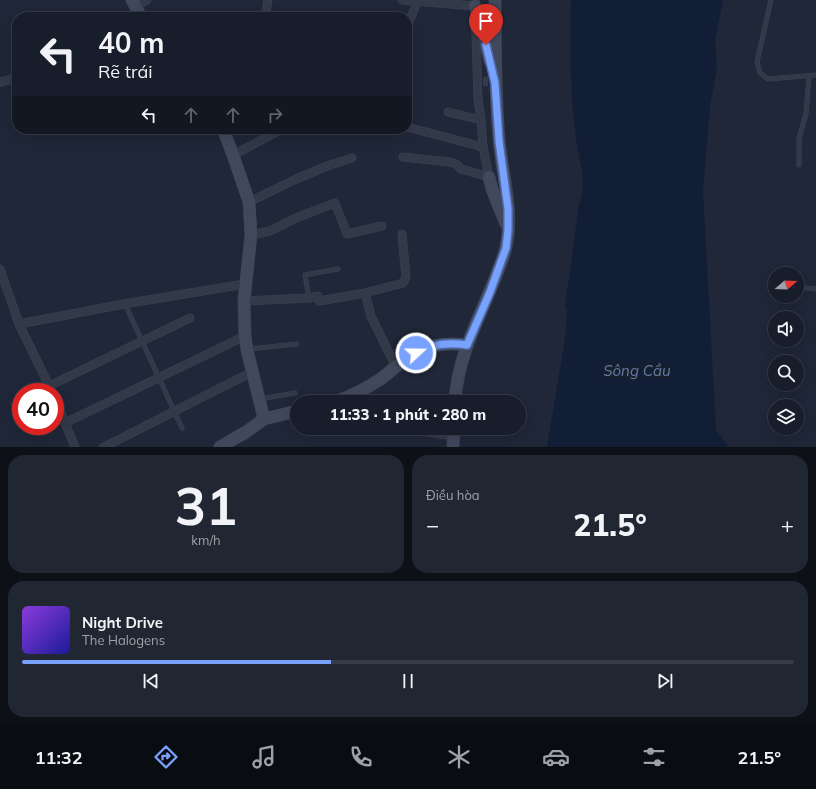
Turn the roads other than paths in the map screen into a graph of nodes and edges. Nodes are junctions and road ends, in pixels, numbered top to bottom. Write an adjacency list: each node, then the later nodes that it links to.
1 (148, 0): 8 (street)
2 (268, 0): 9 (street)
3 (402, 0): 6 (street)
4 (494, 0): 15 (main road)
5 (771, 0): 12 (lane)
6 (417, 2): 7 (street); 10 (street)
7 (475, 3): 15 (main road); 17 (street)
8 (136, 8)
9 (266, 12)
10 (412, 14)
11 (816, 75): 12 (lane)
12 (809, 76): 25 (lane)
13 (12, 79): 14 (street)
14 (0, 82)
15 (495, 83): 29 (main road)
16 (448, 112): 17 (street)
17 (482, 120): 21 (street)
18 (412, 128): 21 (street)
19 (225, 134): 22 (main road)
20 (273, 134): 22 (street)
21 (483, 147): 26 (street)
22 (233, 155): 27 (main road)
23 (403, 156): 26 (street)
24 (352, 158): 27 (street)
25 (799, 165)
26 (489, 177): 29 (main road)
27 (249, 202): 31 (main road)
28 (382, 226): 31 (street)
29 (508, 230): 46 (main road)
30 (402, 234): 37 (street)
31 (251, 235): 34 (main road)
32 (0, 269): 42 (street)
33 (338, 269): 38 (lane)
34 (245, 284): 39 (main road); 40 (street)
35 (804, 288): 36 (lane)
36 (816, 289)
37 (365, 293): 38 (street); 48 (street)
38 (309, 298): 39 (street)
39 (244, 301): 43 (main road)
40 (124, 304): 42 (street); 44 (lane)
41 (190, 318): 44 (street)
42 (19, 324): 51 (street)
43 (245, 336): 47 (main road); 50 (street)
44 (141, 342): 50 (lane); 52 (street)
45 (297, 344): 47 (lane)
46 (467, 345): 48 (main road); 55 (main road)
47 (247, 350): 49 (main road)
48 (396, 367): 54 (main road)
49 (252, 372): 56 (main road); 57 (street)
50 (159, 377): 57 (lane); 60 (street)
51 (48, 383)
52 (62, 383)
53 (295, 393): 56 (lane)
54 (349, 395)
55 (456, 395)
56 (260, 399): 59 (main road)
57 (175, 412): 61 (lane); 66 (street)
58 (290, 413): 59 (main road)
59 (264, 419): 64 (main road)
60 (65, 423): 65 (street)
61 (182, 428)
62 (443, 435): 63 (street)
63 (454, 437)
64 (225, 446)
65 (75, 447)
66 (104, 447)

